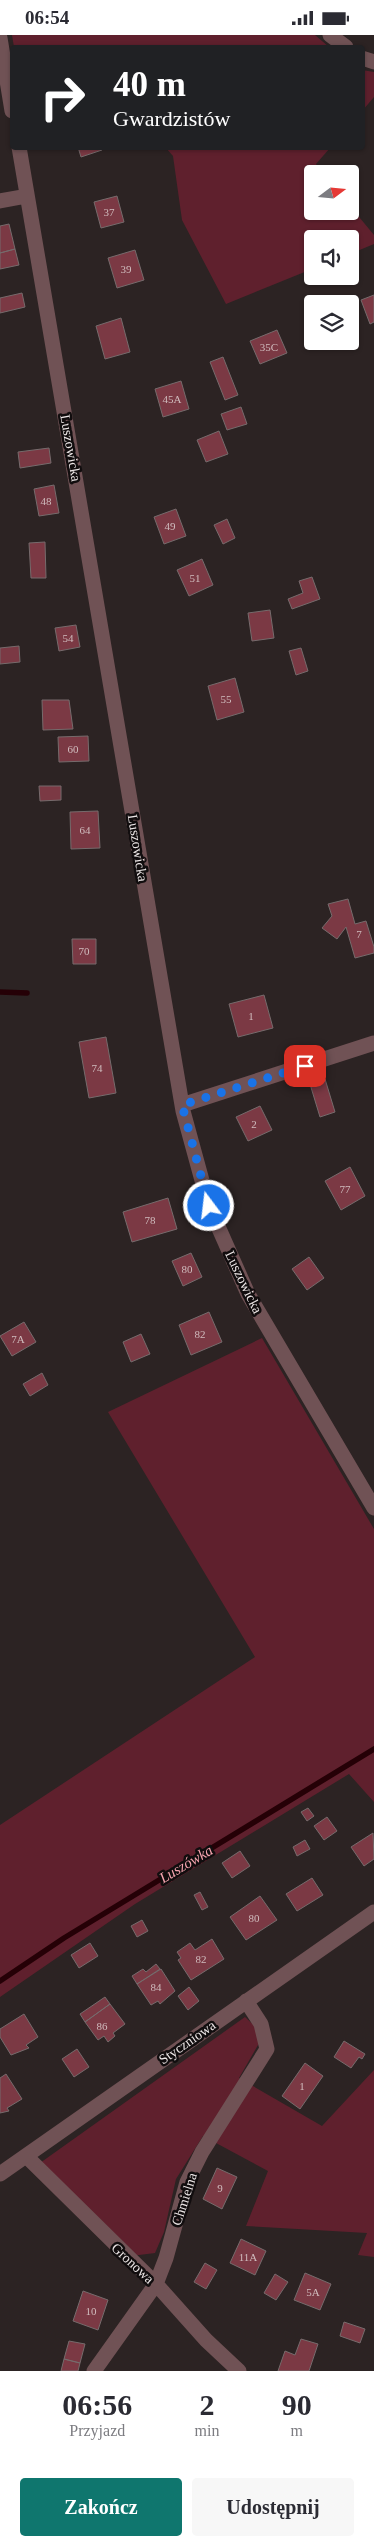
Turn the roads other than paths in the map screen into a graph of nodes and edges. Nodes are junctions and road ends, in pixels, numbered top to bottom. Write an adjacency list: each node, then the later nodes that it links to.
1 (330, 35): 3 (street)
2 (0, 37): 4 (street)
3 (343, 45)
4 (10, 99)
5 (19, 150): 6 (street, Luszowicka)
6 (27, 196): 7 (street); 9 (street, Luszowicka)
7 (0, 201)
8 (374, 1043): 9 (street)
9 (182, 1105): 10 (street, Luszowicka)
10 (374, 1508)
11 (374, 1912): 12 (street, Styczniowa)
12 (246, 2001): 13 (street, Styczniowa); 15 (street, Chmielna)
13 (26, 2156): 14 (street, Styczniowa); 15 (street, Gronowa)
14 (0, 2174)
15 (156, 2284): 16 (street, Chmielna); 17 (street, Gronowa)
16 (94, 2371)
17 (239, 2371)

